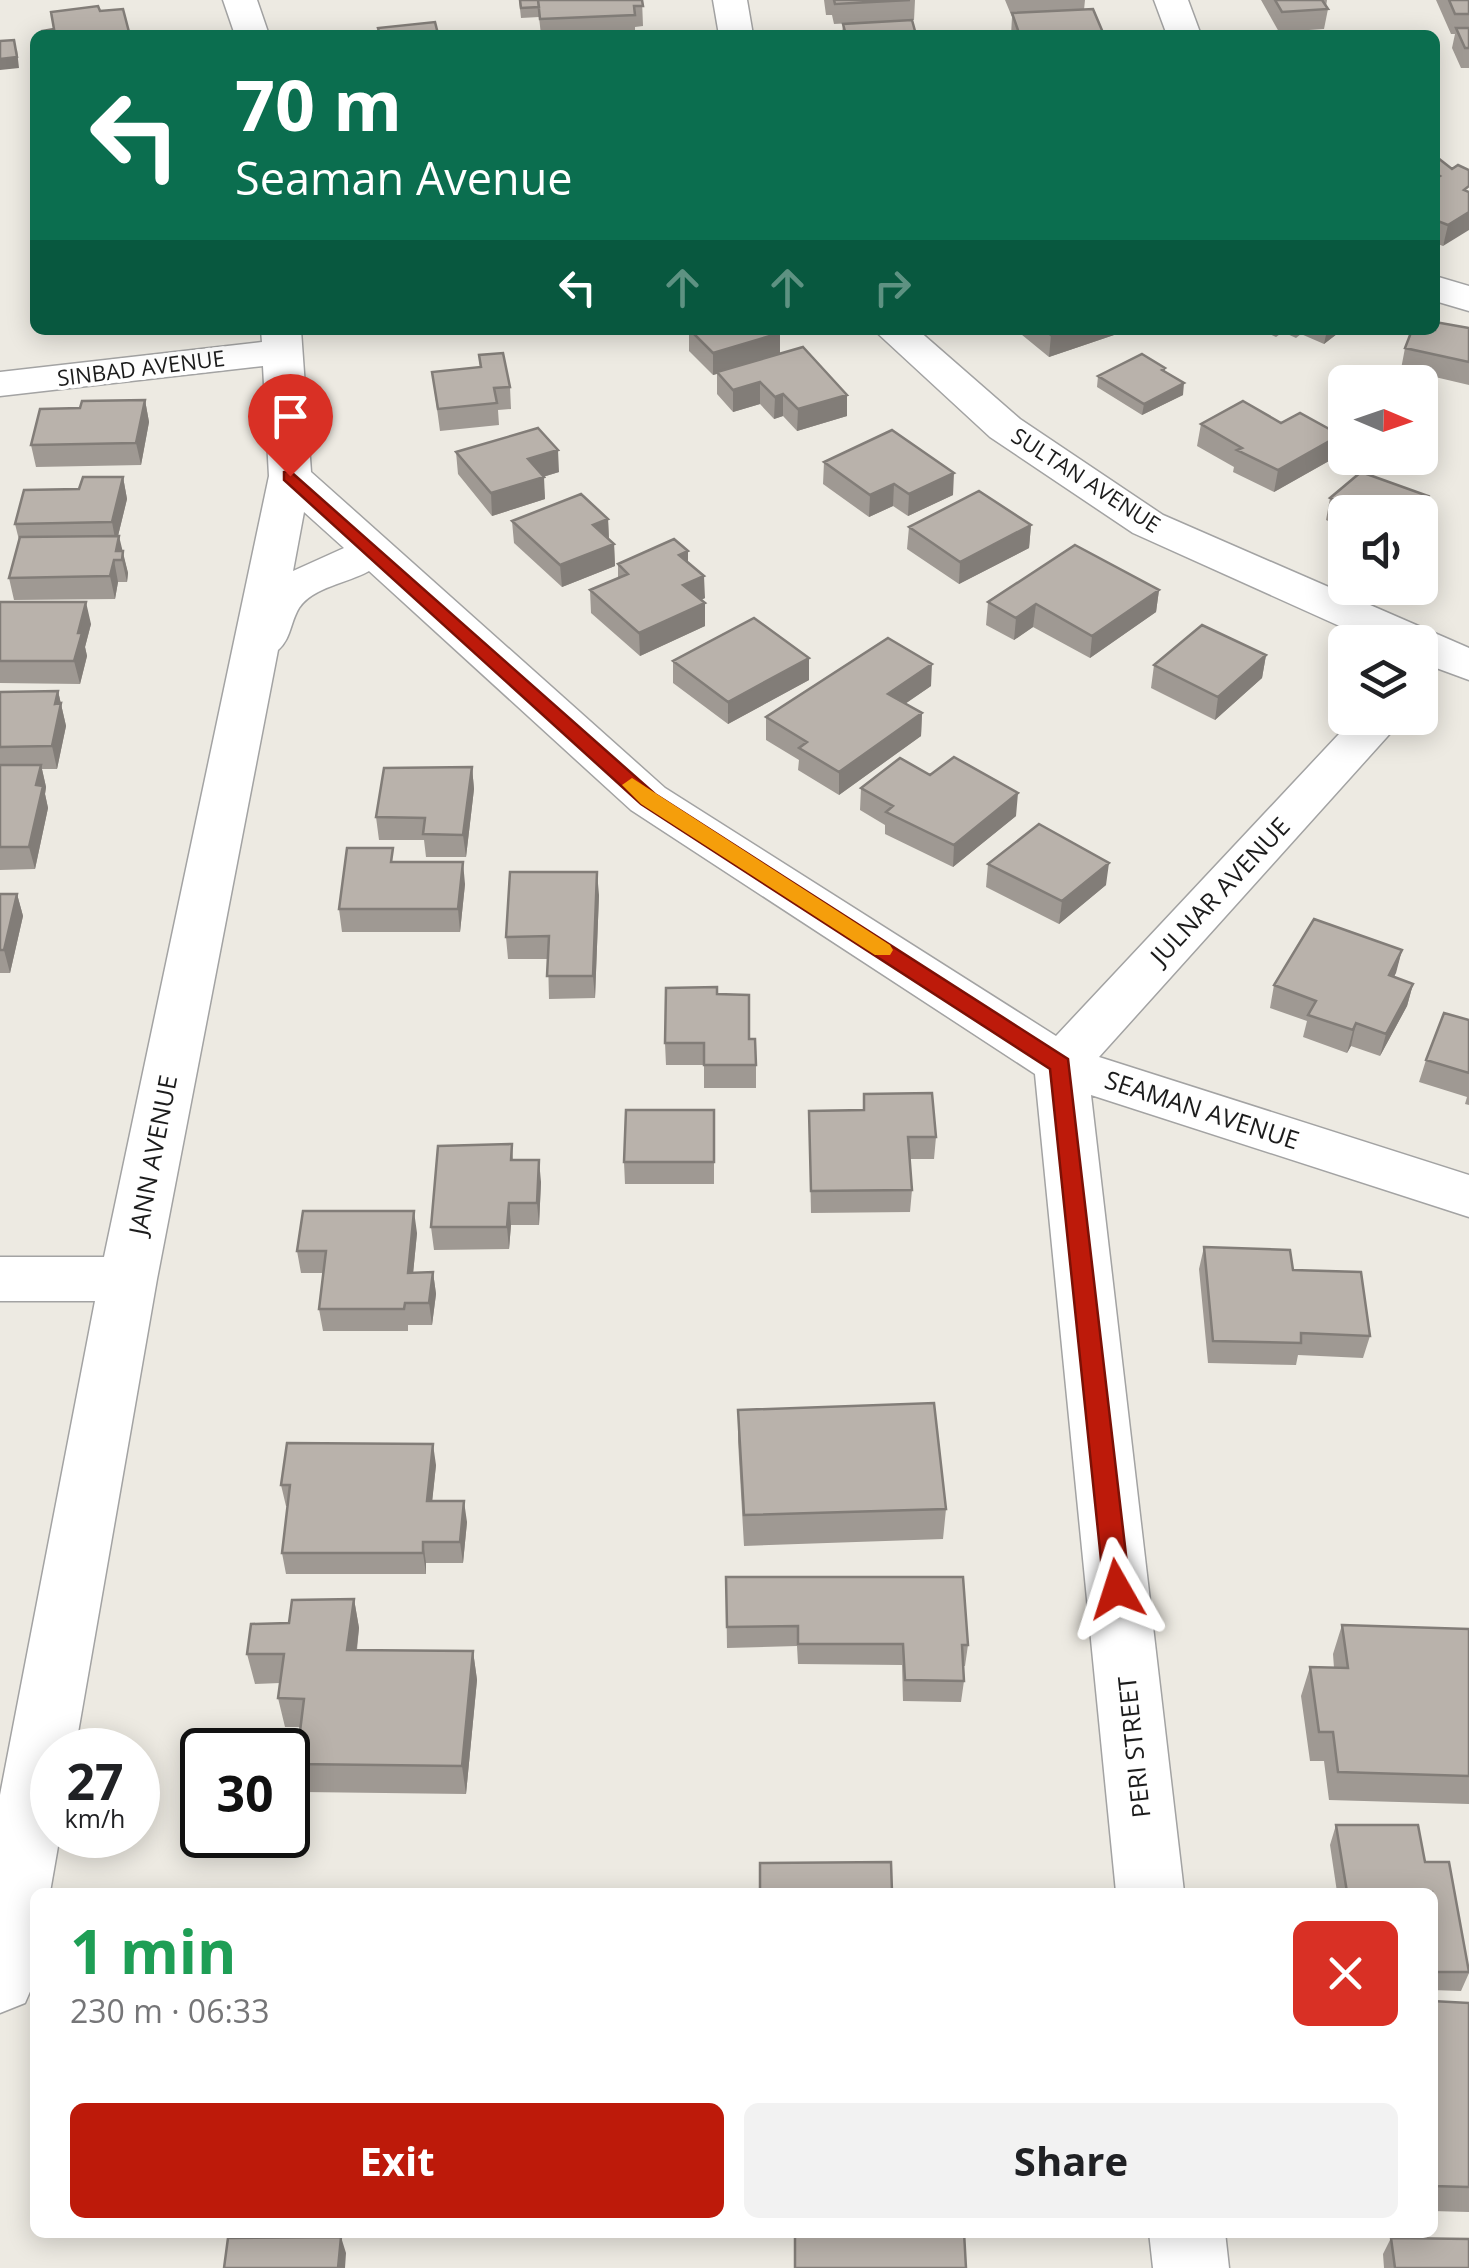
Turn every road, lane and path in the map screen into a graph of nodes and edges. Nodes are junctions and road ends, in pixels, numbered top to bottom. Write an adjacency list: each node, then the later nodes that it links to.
1 (240, 0): 4 (street)
2 (730, 0): 5 (street)
3 (1172, 0): 6 (street)
4 (250, 30)
5 (735, 30)
6 (1182, 30)
7 (1440, 290): 8 (street)
8 (1469, 299)
9 (900, 335): 14 (street, SULTAN AVENUE)
10 (282, 341): 11 (street, SINBAD AVENUE); 12 (street, JANN AVENUE)
11 (0, 384)
12 (293, 513): 13 (street); 13 (street); 15 (street, JANN AVENUE)
13 (353, 560): 15 (street); 17 (street, SEAMAN AVENUE)
14 (1364, 625)
15 (249, 680): 20 (street, JANN AVENUE)
16 (1364, 735): 17 (street, JULNAR AVENUE)
17 (1060, 1065): 18 (street, SEAMAN AVENUE); 21 (street, PERI STREET)
18 (1469, 1196)
19 (0, 1278): 20 (street)
20 (128, 1279): 22 (street, JANN AVENUE)
21 (1150, 1888)
22 (0, 1979)
23 (1188, 2238): 24 (street)
24 (1191, 2268)

